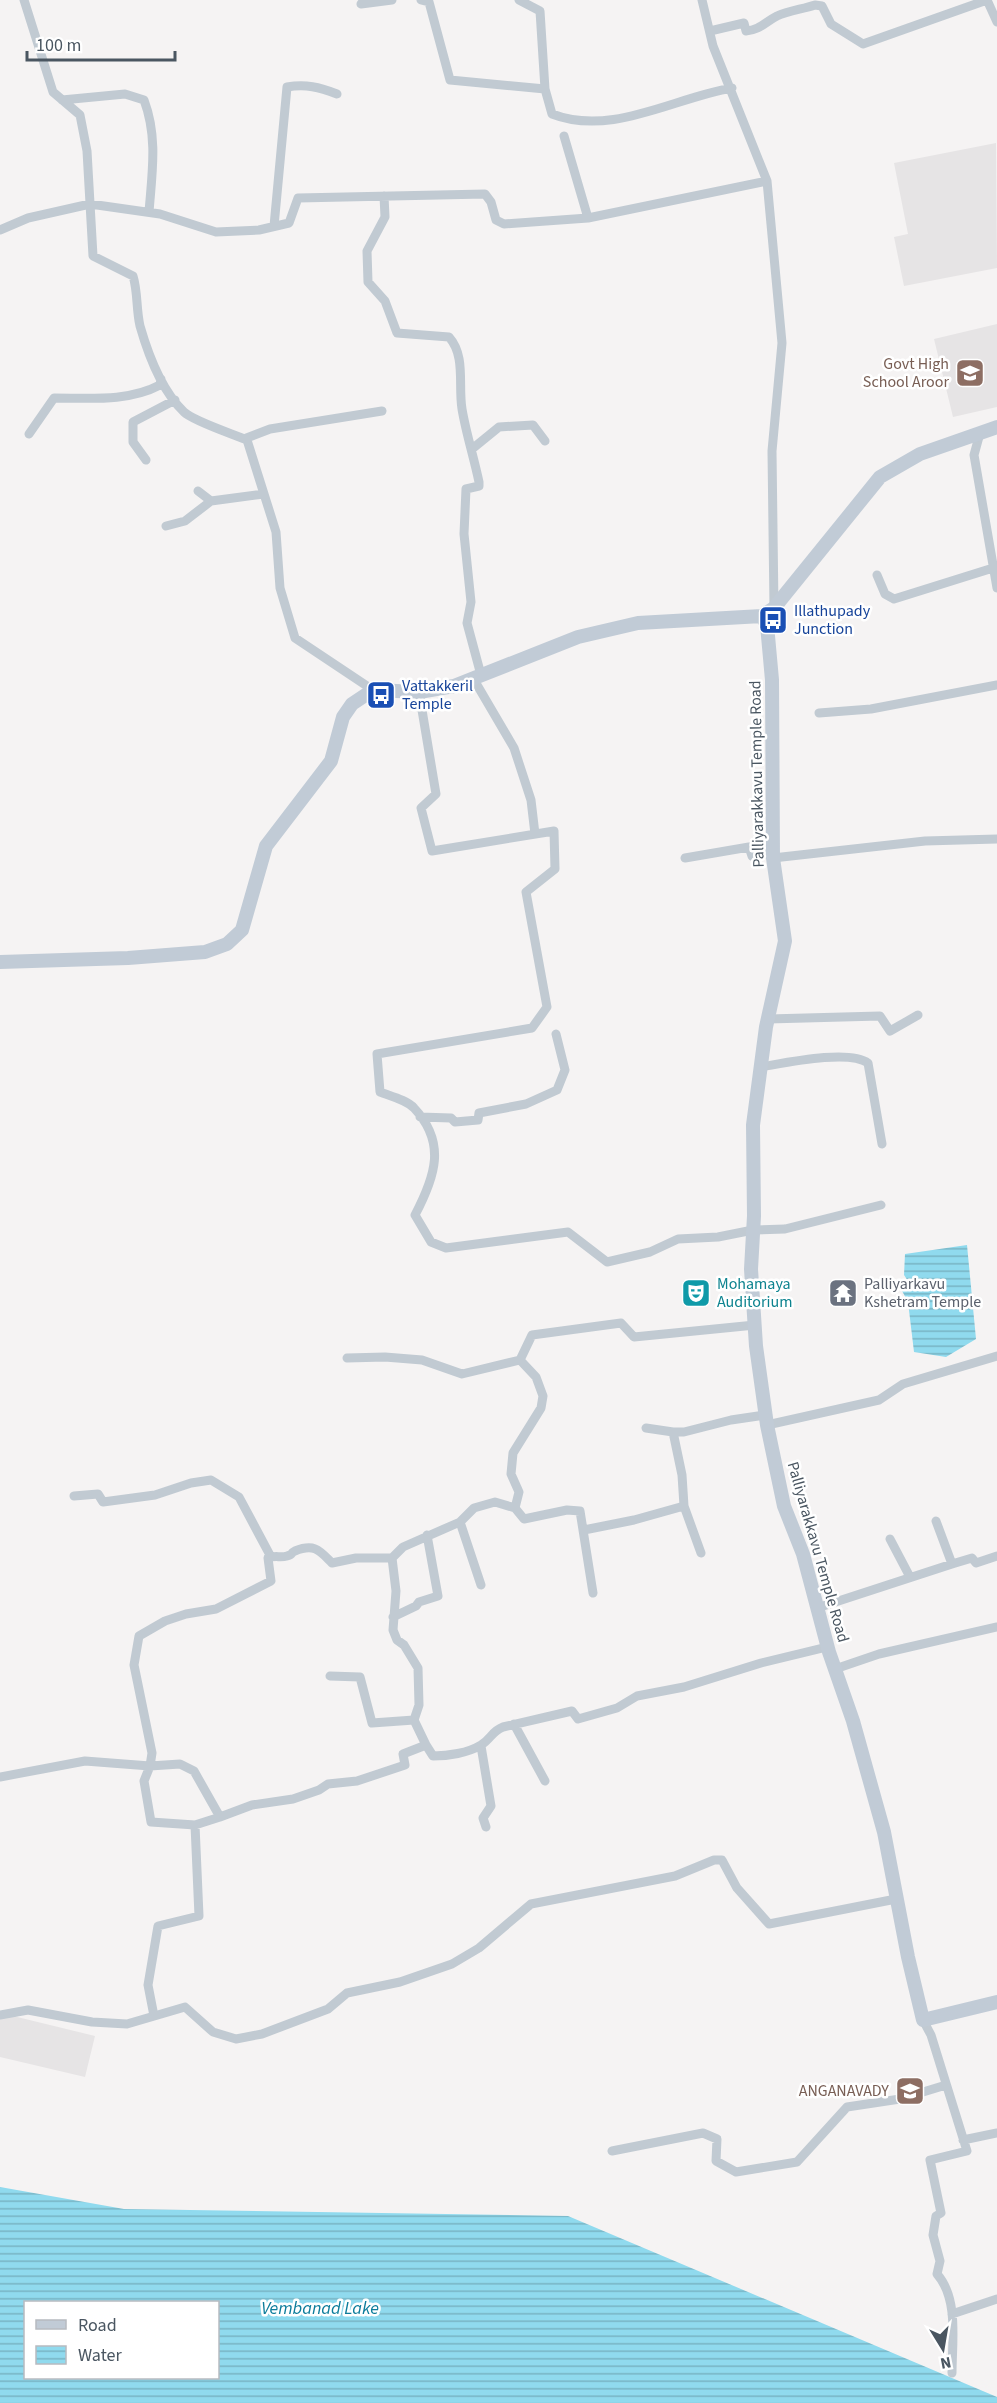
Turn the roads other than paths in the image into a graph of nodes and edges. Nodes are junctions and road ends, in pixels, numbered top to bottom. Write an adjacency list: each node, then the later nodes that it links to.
1 (24, 0): 12 (street)
2 (364, 0): 3 (street)
3 (392, 0)
4 (420, 0): 10 (street)
5 (519, 0): 10 (street)
6 (702, 0): 8 (street)
7 (997, 22): 8 (street)
8 (710, 31): 9 (street)
9 (732, 88): 10 (street); 14 (street)
10 (545, 89)
11 (337, 94): 19 (street)
12 (62, 100): 16 (street); 17 (street)
13 (564, 136): 18 (street)
14 (766, 181): 18 (street); 38 (street)
15 (384, 196): 18 (street); 19 (street); 29 (street)
16 (90, 204): 17 (street); 20 (street); 21 (street)
17 (149, 212): 19 (street)
18 (588, 218)
19 (274, 226)
20 (0, 230)
21 (161, 379): 22 (street); 26 (street)
22 (175, 400): 27 (street); 30 (street)
23 (382, 411): 27 (street)
24 (997, 427): 25 (street)
25 (980, 432): 35 (street); 38 (street)
26 (30, 434)
27 (244, 439): 32 (street)
28 (545, 441): 29 (street)
29 (472, 449): 40 (street)
30 (146, 460)
31 (198, 491): 33 (street)
32 (264, 494): 33 (street); 42 (street)
33 (212, 501): 34 (street)
34 (166, 526)
35 (993, 568): 36 (street); 37 (street)
36 (877, 575)
37 (997, 588)
38 (774, 608): 39 (street)
39 (762, 616): 40 (street); 47 (street, Palliyarakkavu Temple Road)
40 (477, 676): 43 (street); 45 (street)
41 (997, 685): 44 (street)
42 (373, 690): 43 (street); 49 (street)
43 (419, 692): 45 (street)
44 (819, 713)
45 (535, 834): 54 (street)
46 (997, 839): 47 (street)
47 (773, 856): 48 (street); 51 (street, Palliyarakkavu Temple Road)
48 (685, 858)
49 (0, 962)
50 (918, 1015): 51 (street)
51 (768, 1019): 53 (street, Palliyarakkavu Temple Road)
52 (556, 1034): 54 (street)
53 (761, 1067): 55 (street); 57 (street, Palliyarakkavu Temple Road)
54 (420, 1117): 57 (street)
55 (882, 1144)
56 (881, 1205): 57 (street)
57 (753, 1230): 58 (street, Palliyarakkavu Temple Road)
58 (755, 1325): 61 (street); 62 (street, Palliyarakkavu Temple Road)
59 (347, 1358): 61 (street)
60 (996, 1359): 62 (street)
61 (520, 1360): 67 (street)
62 (766, 1420): 64 (street); 81 (street, Palliyarakkavu Temple Road)
63 (646, 1428): 64 (street)
64 (673, 1432): 66 (street)
65 (74, 1496): 75 (street)
66 (684, 1506): 70 (street); 73 (street)
67 (515, 1508): 68 (street); 70 (street)
68 (460, 1521): 71 (street); 79 (street)
69 (936, 1521): 77 (street)
70 (584, 1530): 80 (street)
71 (427, 1535): 76 (street); 82 (street)
72 (890, 1539): 78 (street)
73 (701, 1553)
74 (997, 1556): 77 (street)
75 (271, 1557): 76 (street); 91 (street)
76 (392, 1558): 82 (street)
77 (952, 1564): 78 (street)
78 (910, 1577): 81 (street)
79 (481, 1585)
80 (593, 1593)
81 (817, 1608): 84 (street, Palliyarakkavu Temple Road)
82 (393, 1617): 87 (street)
83 (997, 1627): 85 (street)
84 (828, 1647): 85 (street, Palliyarakkavu Temple Road); 88 (street)
85 (835, 1669): 97 (street, Palliyarakkavu Temple Road)
86 (330, 1676): 87 (street)
87 (414, 1720): 89 (street)
88 (514, 1724): 90 (street); 93 (street)
89 (426, 1745): 90 (street); 94 (street)
90 (480, 1746): 96 (street)
91 (150, 1766): 92 (street); 94 (street); 95 (street)
92 (0, 1777)
93 (544, 1781)
94 (220, 1817): 95 (street)
95 (195, 1825): 100 (street)
96 (486, 1827)
97 (897, 1899): 100 (street); 101 (street, Palliyarakkavu Temple Road)
98 (997, 2002): 101 (street)
99 (0, 2015): 100 (street)
100 (154, 2016)
101 (923, 2019): 102 (street)
102 (946, 2085): 104 (street); 105 (street)
103 (997, 2133): 104 (street)
104 (963, 2140): 107 (street)
105 (612, 2151)
106 (997, 2299): 107 (street)
107 (952, 2314): 108 (street)
108 (952, 2373)

